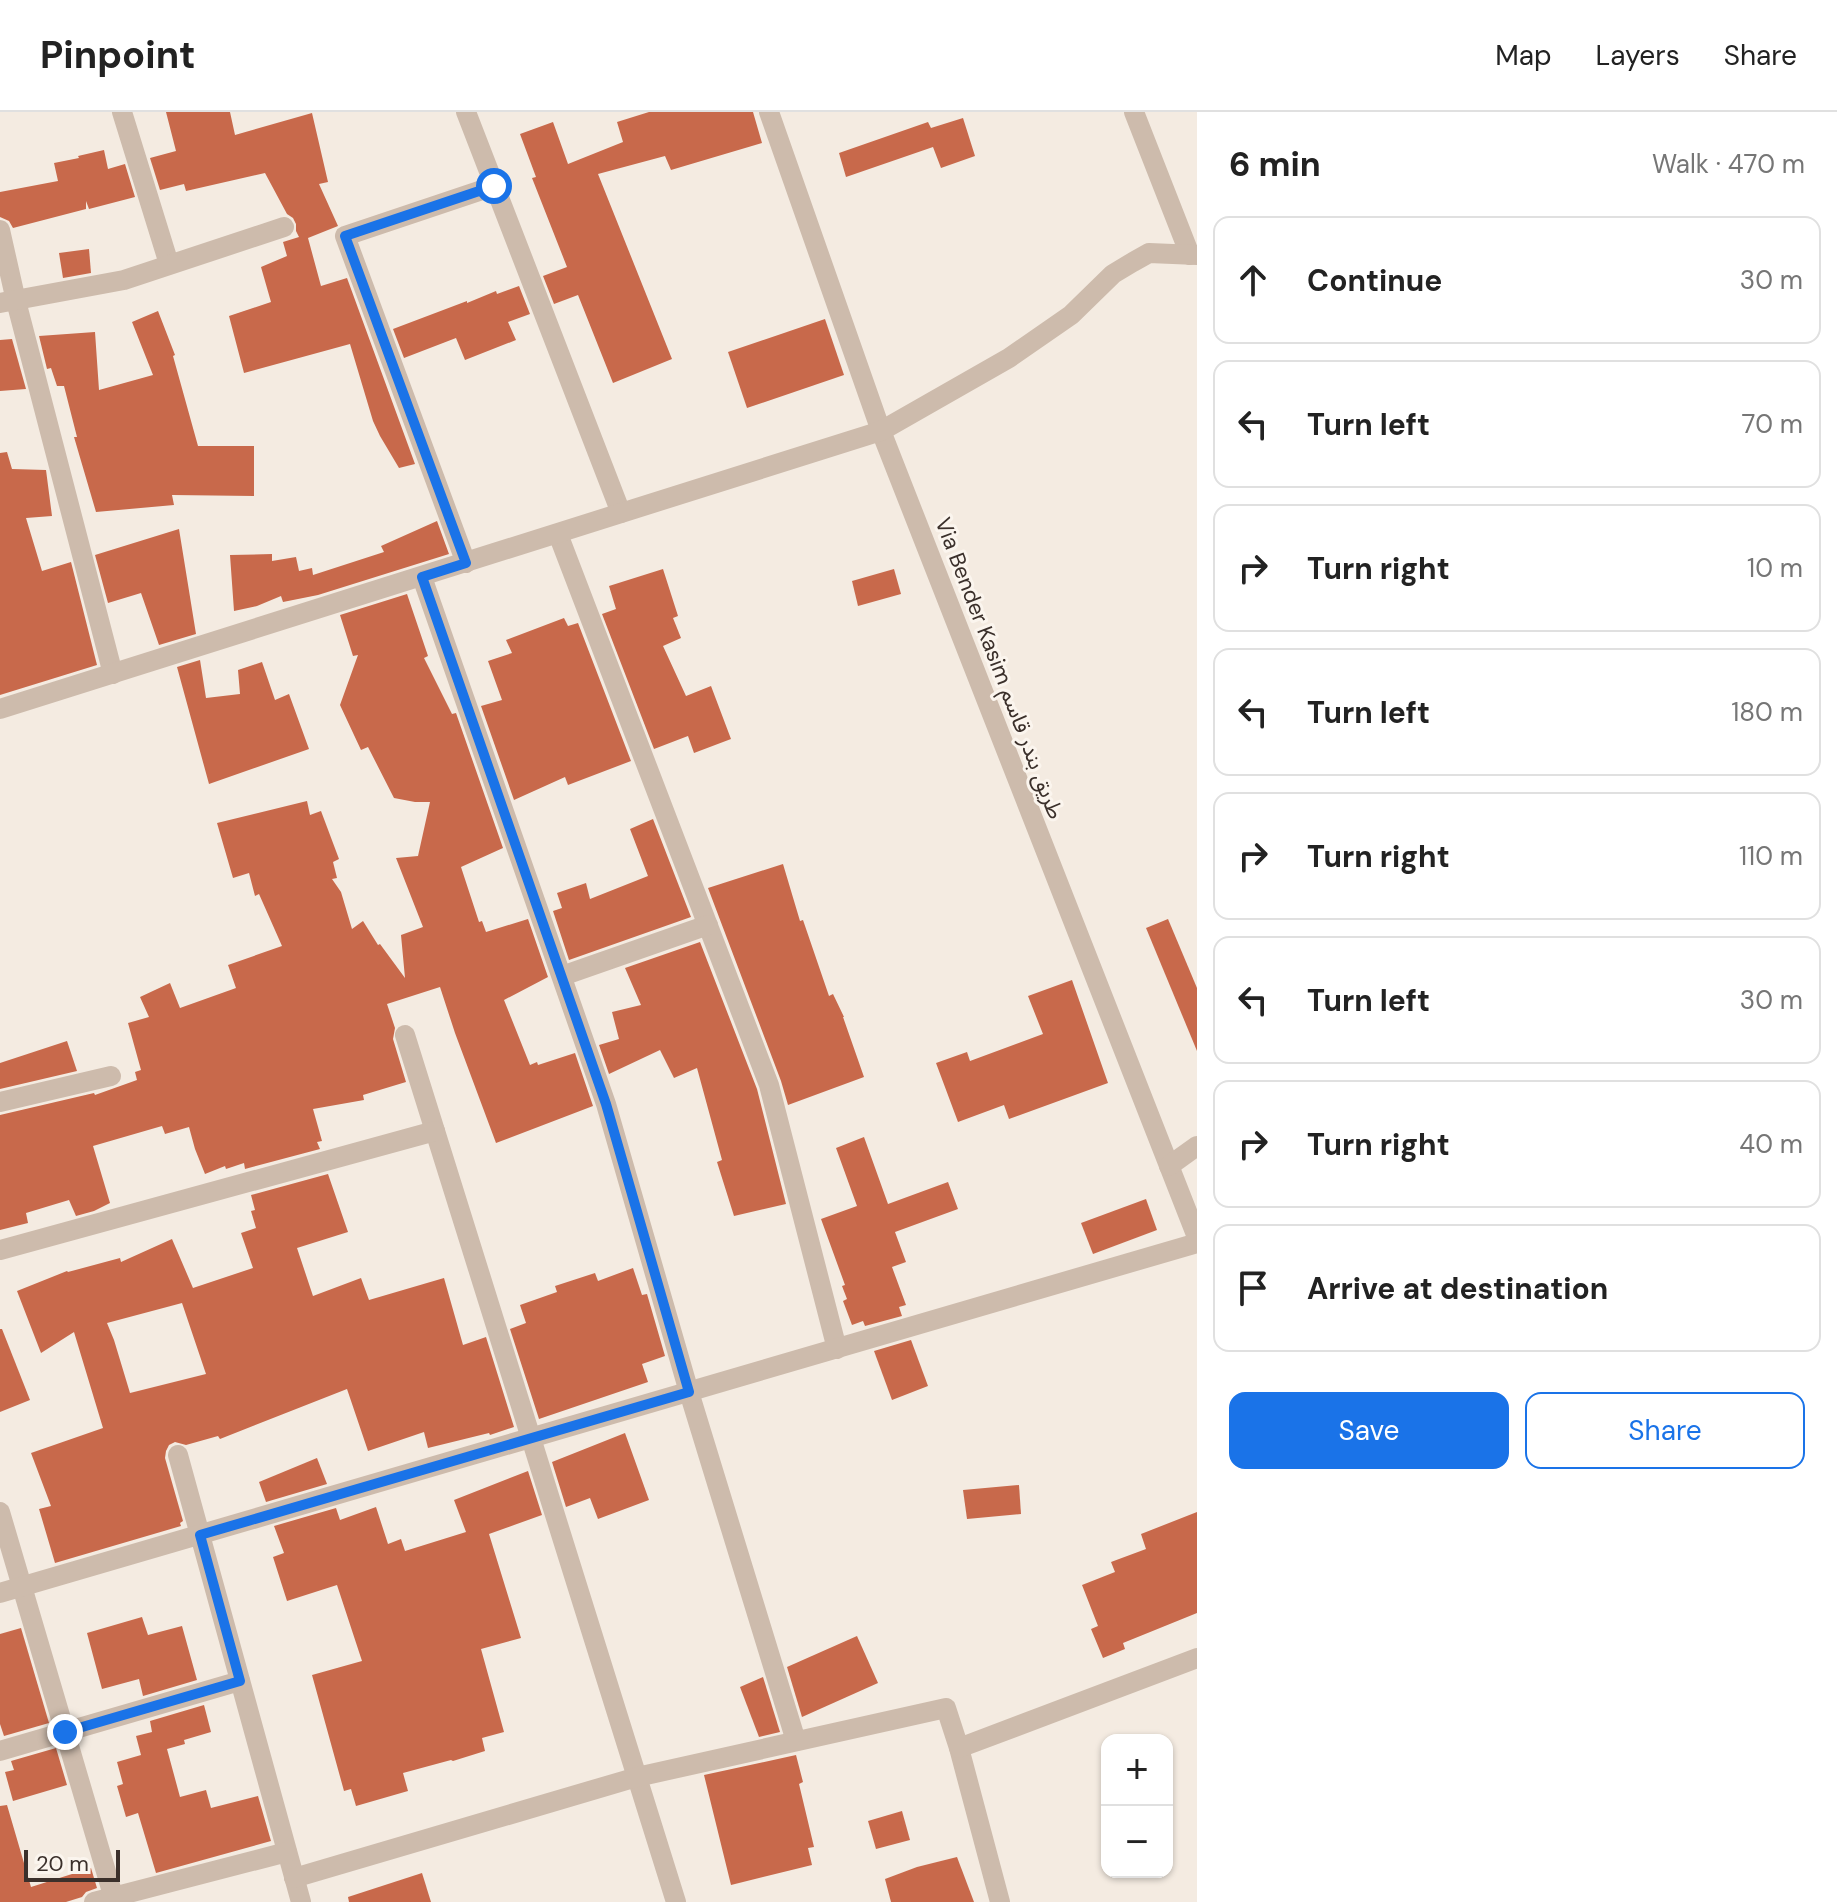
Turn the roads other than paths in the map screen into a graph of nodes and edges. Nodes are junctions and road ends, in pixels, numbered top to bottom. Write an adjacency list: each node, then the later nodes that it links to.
1 (122, 112): 9 (street)
2 (466, 112): 5 (street)
3 (769, 112): 11 (street, Via Bender Kasim طريق بندر قاسم)
4 (1134, 112): 8 (street)
5 (494, 186): 12 (street); 14 (street)
6 (284, 227): 9 (street)
7 (0, 230): 10 (street)
8 (1194, 255): 11 (street)
9 (169, 264): 10 (street)
10 (8, 302): 16 (street)
11 (881, 431): 12 (street); 25 (street, Via Bender Kasim طريق بندر قاسم)
12 (621, 513): 13 (street)
13 (558, 534): 14 (street); 18 (street)
14 (466, 563): 15 (street)
15 (422, 577): 16 (street); 19 (street)
16 (113, 674): 17 (street)
17 (0, 709)
18 (708, 925): 19 (street); 28 (street)
19 (562, 976): 29 (street)
20 (405, 1035): 23 (street)
21 (111, 1076): 22 (street)
22 (0, 1102)
23 (435, 1131): 27 (street); 30 (street)
24 (1197, 1146): 25 (street)
25 (1169, 1166): 26 (street, Via Bender Kasim طريق بندر قاسم)
26 (1197, 1240): 28 (street)
27 (0, 1250)
28 (837, 1349): 29 (street)
29 (689, 1392): 30 (street); 39 (street)
30 (531, 1438): 33 (street); 42 (street)
31 (178, 1455): 33 (street)
32 (0, 1512): 34 (street)
33 (200, 1535): 34 (street); 37 (street)
34 (22, 1587): 35 (street); 38 (street)
35 (0, 1593)
36 (1197, 1658): 40 (street)
37 (240, 1681): 38 (street); 43 (street)
38 (65, 1732): 41 (street); 45 (street)
39 (796, 1741): 40 (street); 42 (street)
40 (959, 1748): 48 (street)
41 (0, 1751)
42 (637, 1777): 44 (street); 47 (street)
43 (287, 1852): 44 (street); 45 (street)
44 (294, 1878): 46 (street)
45 (107, 1900)
46 (301, 1902)
47 (676, 1902)
48 (1000, 1902)

